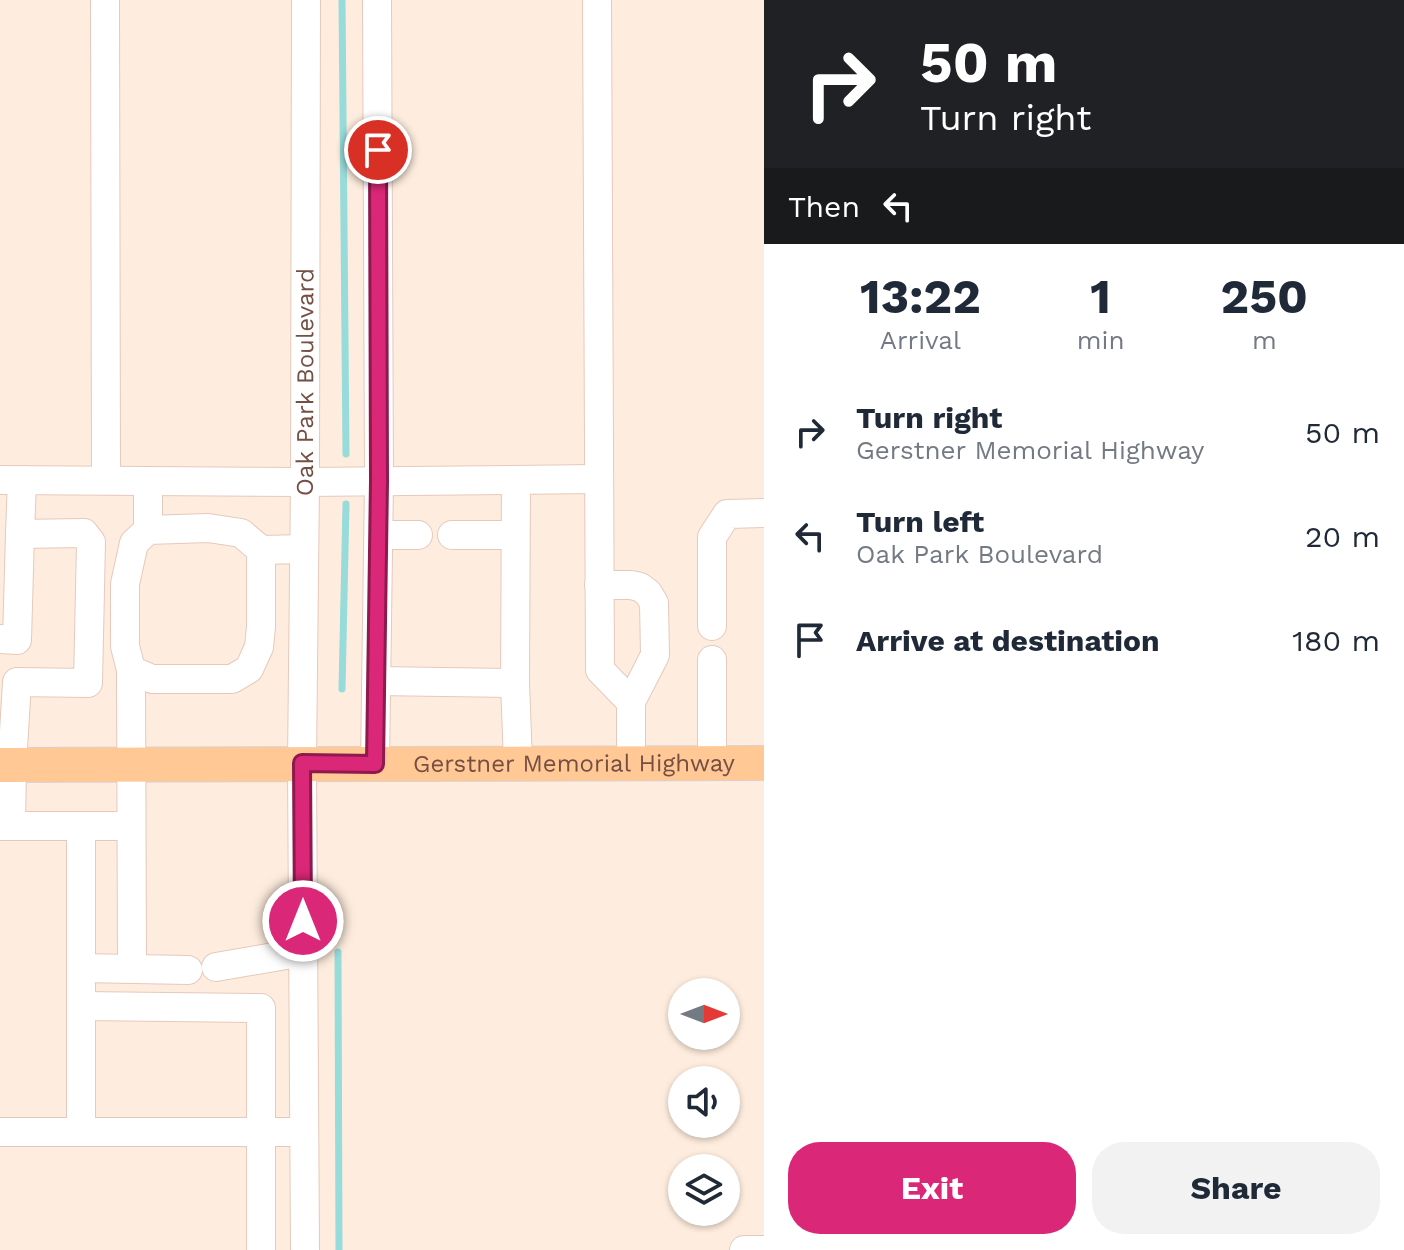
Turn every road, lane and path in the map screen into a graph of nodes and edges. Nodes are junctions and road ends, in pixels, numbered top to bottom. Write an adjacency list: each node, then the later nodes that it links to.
1 (105, 0): 7 (street)
2 (306, 0): 11 (street, Oak Park Boulevard)
3 (377, 0): 10 (street)
4 (597, 0): 5 (street)
5 (598, 479): 8 (street); 21 (street)
6 (11, 480): 7 (street); 14 (street)
7 (106, 480): 9 (street)
8 (516, 480): 10 (street); 18 (street)
9 (148, 481): 11 (street); 13 (street)
10 (379, 481): 11 (street); 15 (street)
11 (305, 482): 19 (street, Oak Park Boulevard)
12 (764, 513): 22 (street)
13 (148, 530): 20 (street); 25 (street)
14 (20, 534): 23 (street); 28 (street)
15 (379, 535): 16 (street); 26 (street)
16 (418, 535)
17 (452, 535): 18 (street)
18 (515, 535): 27 (street)
19 (304, 549): 20 (street); 30 (street, Oak Park Boulevard)
20 (261, 550): 25 (street)
21 (599, 585): 29 (street); 29 (street)
22 (712, 626)
23 (8, 640): 28 (street)
24 (712, 660): 33 (street)
25 (131, 670): 35 (street)
26 (377, 681): 27 (street); 36 (street)
27 (515, 683): 31 (street)
28 (11, 699): 37 (street)
29 (631, 702): 32 (street)
30 (302, 763): 35 (main road, Gerstner Memorial Highway); 36 (main road, Gerstner Memorial Highway); 41 (street, Oak Park Boulevard)
31 (518, 763): 32 (main road, Gerstner Memorial Highway); 36 (main road, Gerstner Memorial Highway)
32 (631, 763): 33 (main road, Gerstner Memorial Highway)
33 (712, 763): 34 (main road, Gerstner Memorial Highway)
34 (764, 763)
35 (130, 764): 37 (main road, Gerstner Memorial Highway); 40 (street)
36 (375, 764)
37 (6, 765): 38 (street)
38 (6, 826): 39 (street)
39 (81, 826): 40 (street); 42 (street)
40 (131, 826): 43 (street)
41 (303, 952): 43 (street); 48 (street, Oak Park Boulevard)
42 (81, 968): 43 (street); 44 (street)
43 (132, 968)
44 (81, 1006): 46 (street); 47 (street)
45 (0, 1132): 46 (street)
46 (81, 1132): 47 (street)
47 (261, 1132): 48 (street); 49 (street)
48 (304, 1132): 50 (street, Oak Park Boulevard)
49 (261, 1250)
50 (305, 1250)
51 (744, 1250): 52 (street)
52 (764, 1250)

